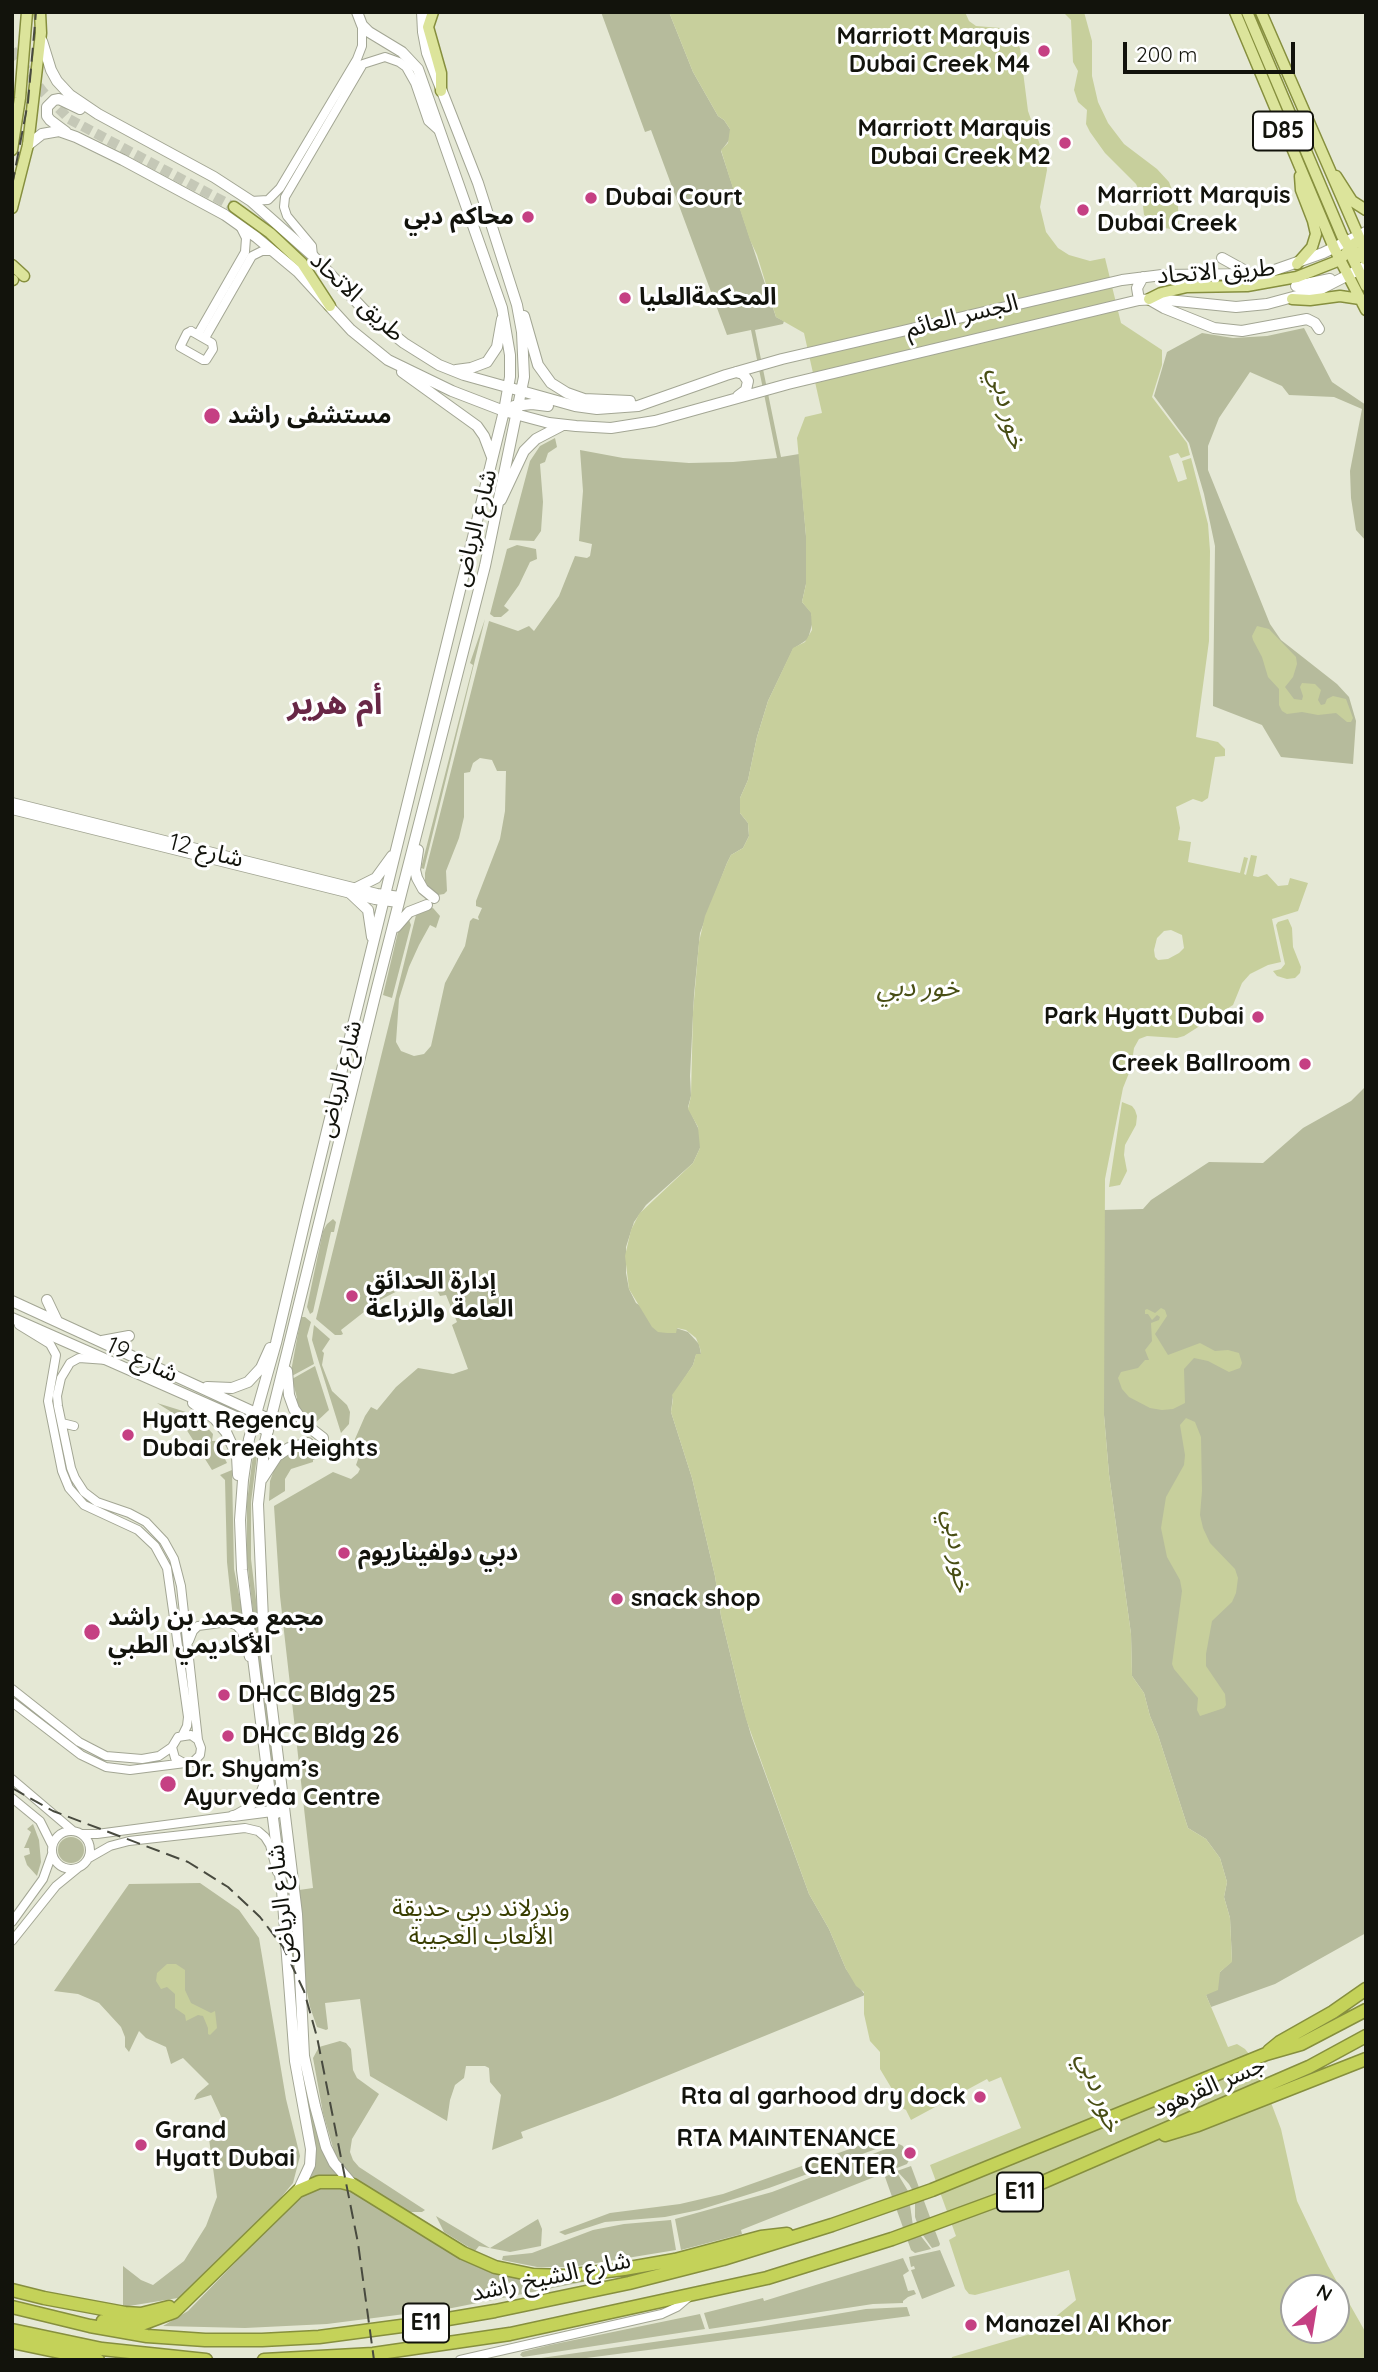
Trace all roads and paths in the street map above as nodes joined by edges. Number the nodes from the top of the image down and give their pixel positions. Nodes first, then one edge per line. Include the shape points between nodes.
1 (27, 12) edge
2 (40, 12) edge
3 (357, 12) edge
4 (422, 12) edge
5 (433, 12) edge
6 (1235, 12) edge
7 (1247, 12) edge
8 (1261, 12) edge
9 (362, 25) junction
10 (41, 33) junction
11 (441, 91) junction
12 (113, 122) junction
13 (438, 130) junction
14 (68, 133) junction
15 (28, 145) junction
16 (12, 150) edge
17 (1328, 168) junction
18 (1300, 170) junction
19 (283, 191) junction
20 (251, 201) junction
21 (234, 207) tunnel mouth
22 (12, 208) edge
23 (1366, 209) edge
24 (237, 223) junction
25 (1362, 235) edge
26 (246, 248) junction
27 (1334, 248) junction
28 (273, 251) junction
29 (1356, 252) edge
30 (313, 256) junction
31 (1222, 258) dead end
32 (250, 260) junction
33 (1297, 264) junction
34 (12, 265) edge
35 (1353, 273) edge
36 (1251, 274) junction
37 (24, 276) dead end
38 (1143, 277) junction
39 (1296, 286) dead end
40 (1366, 286) edge
41 (1292, 299) junction
42 (1360, 299) junction
43 (1144, 300) junction
44 (330, 306) junction
45 (517, 306) junction
46 (502, 308) junction
47 (1366, 310) edge
48 (1319, 329) dead end
49 (782, 359) joint
50 (388, 360) junction
51 (446, 368) junction
52 (736, 372) junction
53 (524, 380) junction
54 (509, 383) junction
55 (788, 384) joint
56 (522, 393) junction
57 (738, 396) junction
58 (665, 398) junction
59 (597, 409) junction
60 (505, 411) junction
61 (518, 415) junction
62 (501, 424) junction
63 (563, 425) junction
64 (492, 457) junction
65 (497, 506) junction
66 (12, 802) edge
67 (12, 810) edge
68 (103, 829) junction
69 (415, 838) junction
70 (399, 844) junction
71 (353, 890) junction
72 (385, 897) junction
73 (399, 900) junction
74 (389, 940) junction
75 (373, 948) junction
76 (47, 1300) dead end
77 (12, 1301) edge
78 (12, 1318) edge
79 (57, 1321) junction
80 (129, 1336) dead end
81 (100, 1341) junction
82 (276, 1343) junction
83 (288, 1351) junction
84 (107, 1360) junction
85 (195, 1385) junction
86 (189, 1396) junction
87 (253, 1412) junction
88 (271, 1420) junction
89 (242, 1421) junction
90 (62, 1423) junction
91 (74, 1426) dead end
92 (253, 1426) junction
93 (267, 1436) junction
94 (249, 1438) junction
95 (323, 1438) dead end
96 (308, 1443) dead end
97 (259, 1486) junction
98 (241, 1494) junction
99 (188, 1644) junction
100 (255, 1669) junction
101 (12, 1689) edge
102 (12, 1702) edge
103 (182, 1736) junction
104 (198, 1740) junction
105 (172, 1747) junction
106 (266, 1762) junction
107 (184, 1763) junction
108 (12, 1779) edge
109 (12, 1798) edge
110 (272, 1811) junction
111 (233, 1816) junction
112 (72, 1830) junction
113 (82, 1834) junction
114 (52, 1850) junction
115 (89, 1858) junction
116 (79, 1867) junction
117 (291, 1867) junction
118 (280, 1877) junction
119 (12, 1922) edge
120 (12, 1941) edge
121 (1366, 1989) edge
122 (1366, 2010) edge
123 (292, 2014) junction
124 (1366, 2036) edge
125 (1298, 2038) junction
126 (303, 2043) junction
127 (1366, 2059) edge
128 (1311, 2073) junction
129 (353, 2185) junction
130 (298, 2191) junction
131 (882, 2208) joint
132 (801, 2235) junction
133 (892, 2239) joint
134 (12, 2290) edge
135 (690, 2295) junction
136 (192, 2297) junction
137 (12, 2307) edge
138 (61, 2320) junction
139 (12, 2330) edge
140 (12, 2342) edge
141 (321, 2359) edge
142 (78, 2360) edge
143 (98, 2360) edge
144 (206, 2360) edge
145 (264, 2360) edge
146 (460, 2360) edge

1 - 16 main road
2 - 10 main road
3 - 9 main road
4 - 11 main road, شارع الرياض via 425,43
5 - 11 main road via 428,27 441,73
6 - 18 main road, D85
7 - 29 main road
8 - 17 main road, D85
9 - 13 main road, شارع الرياض via 408,56 418,69
9 - 19 street via 357,59
10 - 12 main road, طريق الاتحاد via 57,81 78,101
10 - 15 main road
11 - 45 main road, شارع الرياض via 478,183
12 - 14 main road via 63,99 54,100 47,107 47,116
12 - 20 main road, طريق الاتحاد
13 - 19 street via 428,121 405,67 384,57 369,60 359,68
13 - 46 main road, شارع الرياض
14 - 15 main road via 42,134
14 - 24 main road, طريق الاتحاد
15 - 22 main road
17 - 23 main road via 1352,201
17 - 25 main road, D85
18 - 27 main road, D85
18 - 33 main road via 1301,190 1316,234 1312,247
19 - 20 street via 266,201
19 - 30 street via 285,212 312,246
20 - 30 main road, طريق الاتحاد
21 - 44 main road via 302,263
24 - 26 street
24 - 28 main road, طريق الاتحاد
25 - 29 main road
26 - 32 street via 252,243 257,246
26 - 32 street via 202,336
27 - 29 main road
27 - 33 main road, طريق الاتحاد
28 - 32 street via 258,252
28 - 44 main road, طريق الاتحاد
29 - 35 main road
29 - 43 main road via 1281,281 1188,288
30 - 51 main road, طريق الاتحاد via 390,333
31 - 36 main road
33 - 36 main road, طريق الاتحاد
34 - 37 main road
35 - 39 main road
35 - 40 main road
35 - 41 main road, طريق الاتحاد
35 - 42 main road
36 - 38 main road, طريق الاتحاد
38 - 43 main road via 1137,288
38 - 49 main road, الجسر العائم
41 - 42 main road
41 - 43 main road, طريق الاتحاد via 1236,307
42 - 47 main road
43 - 48 main road via 1214,328 1242,331 1307,319
43 - 55 main road, الجسر العائم
44 - 50 main road, طريق الاتحاد
45 - 53 main road, شارع الرياض
45 - 58 main road via 528,326 538,365 558,388 584,399
46 - 51 main road via 499,339 487,362 463,370
46 - 54 main road, شارع الرياض via 510,355
49 - 52 main road, طريق الاتحاد
50 - 60 main road, طريق الاتحاد
50 - 64 main road via 477,426
51 - 54 main road, طريق الاتحاد
52 - 57 main road via 748,381
52 - 58 main road, طريق الاتحاد
53 - 54 main road
53 - 56 main road, شارع الرياض
54 - 56 main road, طريق الاتحاد
54 - 60 main road, شارع الرياض
55 - 57 main road, طريق الاتحاد
56 - 59 main road, طريق الاتحاد
56 - 61 main road, شارع الرياض
57 - 63 main road, طريق الاتحاد via 642,424 611,428
58 - 59 main road, طريق الاتحاد via 638,406
59 - 61 main road via 538,404
60 - 61 main road, طريق الاتحاد
60 - 62 main road, شارع الرياض
61 - 62 main road
61 - 63 main road, طريق الاتحاد
61 - 65 main road, شارع الرياض
62 - 64 main road, شارع الرياض
63 - 65 main road via 524,451
64 - 70 main road, شارع الرياض
65 - 69 main road, شارع الرياض
66 - 68 street, شارع 12
67 - 68 street, شارع 12
68 - 71 street, شارع 12
69 - 73 main road, شارع الرياض
69 - 74 main road via 417,878 431,901 405,915
70 - 71 main road via 381,874
70 - 72 main road, شارع الرياض
71 - 72 street, شارع 12
71 - 75 main road via 368,910
72 - 73 main road via 392,904
72 - 73 main road via 393,891
72 - 75 main road, شارع الرياض
73 - 74 main road, شارع الرياض
74 - 83 main road, شارع الرياض
75 - 82 main road, شارع الرياض
76 - 79 main road
77 - 79 main road, شارع 19
78 - 84 main road, شارع 19
78 - 103 street via 50,1344 56,1354 48,1401 69,1488 93,1511 138,1530 155,1546 167,1568 188,1717
79 - 81 main road, شارع 19
80 - 81 main road
81 - 85 main road, شارع 19
82 - 85 main road via 257,1373 241,1385 218,1389
82 - 87 main road, شارع الرياض
83 - 88 main road, شارع الرياض
83 - 95 main road via 290,1402 301,1420
84 - 86 main road, شارع 19
84 - 90 street via 79,1358 67,1367 57,1396
85 - 87 main road, شارع 19
86 - 89 main road, شارع 19
86 - 98 main road via 230,1439 237,1456
87 - 88 main road, شارع 19
87 - 89 main road
87 - 92 main road, شارع الرياض
88 - 93 main road, شارع الرياض
89 - 92 main road, شارع 19
90 - 91 street
90 - 99 street via 79,1486 97,1502 140,1518 170,1549 180,1581
92 - 93 main road, شارع 19
92 - 94 main road, شارع الرياض
93 - 94 main road
93 - 97 main road, شارع الرياض
94 - 98 main road, شارع الرياض
96 - 97 main road via 278,1456
97 - 117 main road, شارع الرياض via 264,1643
98 - 100 main road, شارع الرياض via 242,1570
99 - 100 street via 198,1626 232,1623 242,1632
99 - 104 street
100 - 106 main road, شارع الرياض
101 - 105 street via 79,1742 106,1756 142,1759 159,1756
102 - 107 street via 81,1755 106,1767 131,1770
103 - 104 street
103 - 105 street
104 - 107 street via 200,1755
105 - 107 street via 175,1758
106 - 110 main road, شارع الرياض
106 - 111 street via 258,1799
108 - 112 street
109 - 114 street via 40,1821
110 - 111 main road
110 - 117 main road via 281,1818
110 - 118 main road, شارع الرياض
111 - 113 street
112 - 113 street
112 - 114 street via 57,1836
113 - 115 street via 90,1847
114 - 116 street via 62,1867
114 - 119 street via 43,1879
115 - 116 street
115 - 118 street via 130,1841 245,1828 258,1831 268,1841
116 - 120 street via 56,1886
117 - 126 main road, شارع الرياض
118 - 123 main road, شارع الرياض
121 - 125 highway
122 - 125 highway
123 - 126 main road
123 - 130 main road, شارع الرياض via 296,2071 311,2149 308,2172
124 - 128 highway, E11
125 - 131 highway, جسر القرهود / E11
126 - 129 main road, شارع الرياض via 326,2147
127 - 128 highway
128 - 133 highway, جسر القرهود / E11
129 - 130 highway via 319,2182
129 - 132 highway via 463,2253 495,2267 533,2275 603,2272 675,2260 771,2235
130 - 136 highway
131 - 132 highway, شارع الشيخ راشد / E11
132 - 138 highway, شارع الشيخ راشد / E11 via 629,2283 495,2311 348,2334 205,2340 148,2336
133 - 135 highway, شارع الشيخ راشد / E11 via 767,2278
134 - 136 highway via 125,2314 156,2312
135 - 141 highway, شارع الشيخ راشد / E11 via 510,2334
135 - 146 street via 662,2314
136 - 138 highway via 174,2312 142,2324
137 - 138 highway, شارع الشيخ راشد / E11
139 - 144 highway via 102,2350
140 - 142 street
140 - 143 highway
141 - 145 highway, شارع الشيخ راشد / E11

